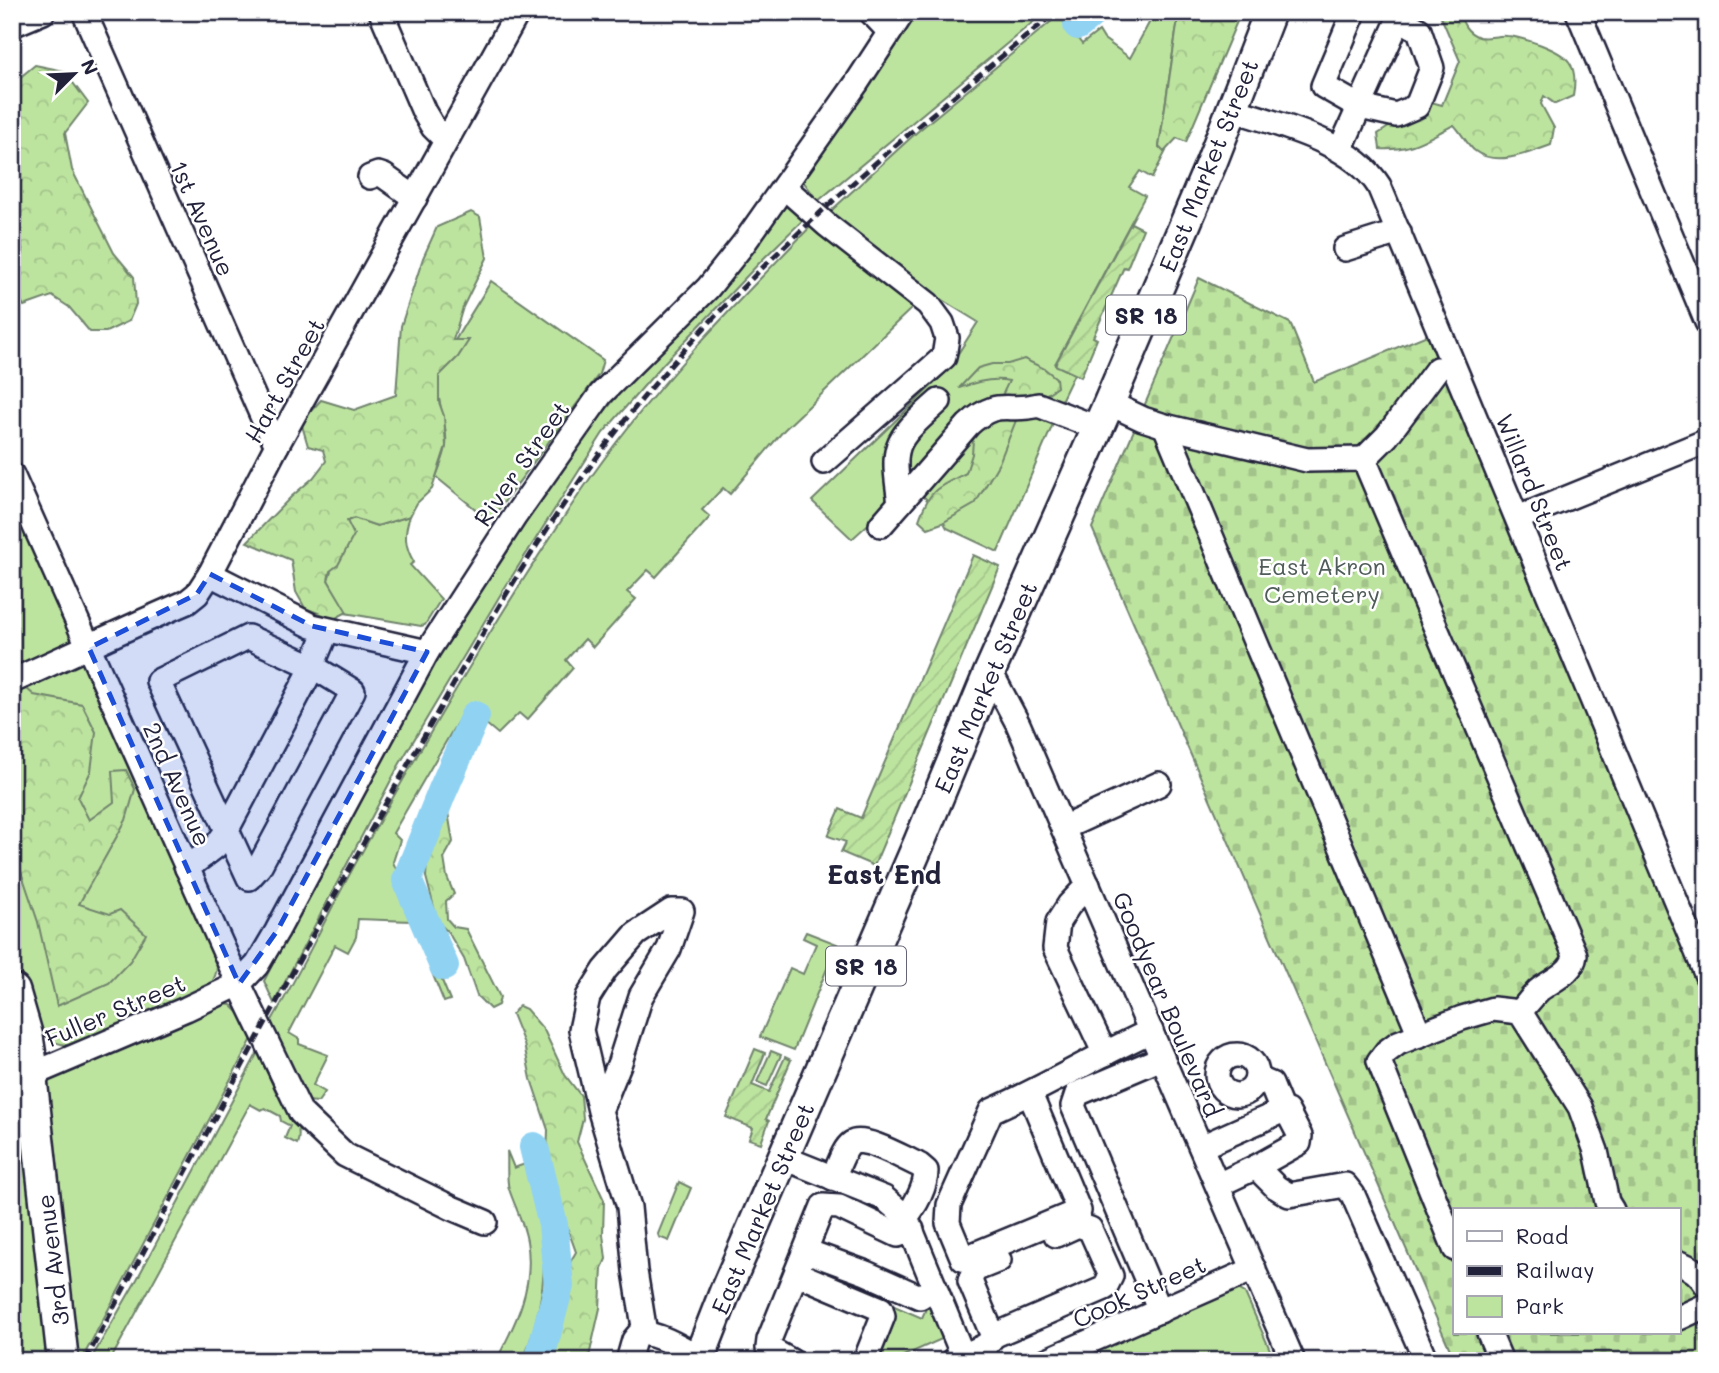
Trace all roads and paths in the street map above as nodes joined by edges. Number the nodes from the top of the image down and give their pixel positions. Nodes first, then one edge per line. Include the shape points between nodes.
1 (43, 12) edge
2 (83, 12) edge
3 (381, 12) edge
4 (518, 12) edge
5 (871, 12) edge
6 (903, 12) edge
7 (1270, 12) edge
8 (1354, 12) edge
9 (1578, 12) edge
10 (1401, 15) edge
11 (12, 25) edge
12 (889, 31) junction
13 (1360, 107) junction
14 (1231, 109) junction
15 (446, 140) junction
16 (1340, 150) junction
17 (370, 177) dead end
18 (784, 187) junction
19 (415, 198) junction
20 (1399, 232) junction
21 (1345, 249) dead end
22 (1707, 322) edge
23 (1437, 369) dead end
24 (939, 401) dead end
25 (1100, 425) junction
26 (1165, 426) junction
27 (1707, 441) edge
28 (277, 444) junction
29 (1364, 459) junction
30 (824, 462) dead end
31 (12, 475) edge
32 (900, 503) junction
33 (1518, 518) junction
34 (881, 525) dead end
35 (210, 574) junction
36 (327, 630) junction
37 (89, 648) junction
38 (427, 652) junction
39 (312, 666) junction
40 (990, 671) junction
41 (12, 681) edge
42 (1159, 784) dead end
43 (1063, 828) junction
44 (226, 832) junction
45 (187, 867) junction
46 (1088, 885) junction
47 (1707, 976) edge
48 (239, 984) junction
49 (12, 992) edge
50 (1520, 1012) junction
51 (1151, 1031) junction
52 (1420, 1035) junction
53 (1105, 1054) junction
54 (1162, 1058) junction
55 (1257, 1078) dead end
56 (21, 1079) edge
57 (1030, 1094) junction
58 (600, 1111) junction
59 (1282, 1111) junction
60 (1201, 1147) junction
61 (784, 1158) junction
62 (1256, 1167) junction
63 (833, 1178) junction
64 (1217, 1185) junction
65 (1611, 1208) edge
66 (485, 1222) dead end
67 (909, 1224) junction
68 (1453, 1244) edge
69 (806, 1251) junction
70 (1680, 1264) edge
71 (1254, 1269) junction
72 (798, 1273) junction
73 (1707, 1286) edge
74 (935, 1287) junction
75 (1707, 1305) edge
76 (1160, 1311) junction
77 (1680, 1318) edge
78 (645, 1333) junction
79 (1489, 1334) edge
80 (993, 1336) junction
81 (960, 1359) edge
82 (701, 1360) edge
83 (63, 1361) edge
84 (628, 1361) edge
85 (791, 1361) edge
86 (865, 1361) edge
87 (1045, 1361) edge
88 (1293, 1361) edge
89 (1426, 1361) edge
90 (1501, 1361) edge

1 - 11 street
2 - 28 street, 1st Avenue
3 - 15 street via 424,112
4 - 15 street, Hart Street
5 - 12 street
6 - 12 street, River Street
7 - 14 main road, East Market Street / SR 18
8 - 13 street via 1323,86
9 - 22 street
10 - 13 street
10 - 13 street via 1419,30 1432,68 1417,106 1396,114
12 - 18 street, River Street
13 - 16 street
14 - 16 street, Willard Street
14 - 25 main road, East Market Street / SR 18
15 - 19 street, Hart Street
16 - 20 street, Willard Street via 1372,176
17 - 19 street via 384,176
18 - 30 street via 928,304 947,338 944,357
18 - 38 street, River Street via 708,288 601,394
19 - 28 street, Hart Street
20 - 21 street
20 - 33 street, Willard Street
23 - 29 street
24 - 32 street via 897,447 894,467
25 - 26 street via 1143,419
25 - 32 street via 1035,417 1028,407 996,407 968,425
25 - 40 main road, East Market Street / SR 18
26 - 29 street via 1307,460
26 - 52 street
27 - 33 street
28 - 35 street, Hart Street
29 - 50 street via 1575,955 1564,974 1538,991
31 - 37 street, 2nd Avenue
32 - 34 street
33 - 47 street, Willard Street
35 - 36 street
35 - 37 street, Hart Street via 187,602 102,638
36 - 38 street
36 - 39 street
37 - 41 street, Hart Street
37 - 45 street, 2nd Avenue
38 - 48 street, River Street via 277,931 257,965
39 - 44 street
39 - 44 street via 353,691 249,878
39 - 44 street via 248,637 158,681
40 - 43 street, Goodyear Boulevard
40 - 61 main road, East Market Street / SR 18
42 - 43 street
43 - 46 street, Goodyear Boulevard
44 - 45 street via 215,847
45 - 48 street, 2nd Avenue
46 - 51 street, Goodyear Boulevard
46 - 53 street via 1058,922 1055,948
48 - 56 street, Fuller Street
48 - 66 street, 2nd Avenue via 301,1113 345,1155
49 - 56 highway via 25,1037
50 - 52 street via 1493,1009
50 - 65 street via 1580,1107
51 - 53 street
51 - 54 street, Goodyear Boulevard
52 - 68 street via 1398,1043 1379,1061
53 - 57 street
54 - 60 street, Goodyear Boulevard
54 - 76 street via 1077,1094 1073,1106
55 - 59 street via 1271,1084
56 - 83 main road, 3rd Avenue
57 - 57 street via 1079,1211 963,1259 948,1223 950,1205 991,1111
58 - 58 street via 581,1030 589,997 636,934 671,911 682,911 670,949 641,996
58 - 78 street via 629,1207
59 - 60 street
59 - 62 street via 1290,1114 1299,1143
60 - 64 street, Goodyear Boulevard
61 - 63 street
61 - 82 main road, East Market Street / SR 18 via 725,1292
62 - 64 street
62 - 89 street via 1289,1195 1345,1185
63 - 67 street via 884,1198
63 - 67 street via 854,1141 865,1141 919,1165 926,1171 926,1180
64 - 71 street, Goodyear Boulevard
67 - 69 street via 898,1236 839,1207 823,1206
67 - 74 street
69 - 72 street
69 - 74 street via 920,1297
70 - 73 street
71 - 76 street, Cook Street
71 - 88 street, Goodyear Boulevard
72 - 85 street via 768,1348
72 - 86 street via 881,1309 883,1316
74 - 81 street
75 - 77 street
76 - 87 street, Cook Street
78 - 82 street
78 - 84 street via 635,1340
79 - 90 street
80 - 80 street via 970,1281 974,1270 1078,1225 1090,1229 1111,1276 1105,1288
80 - 81 street via 987,1345

